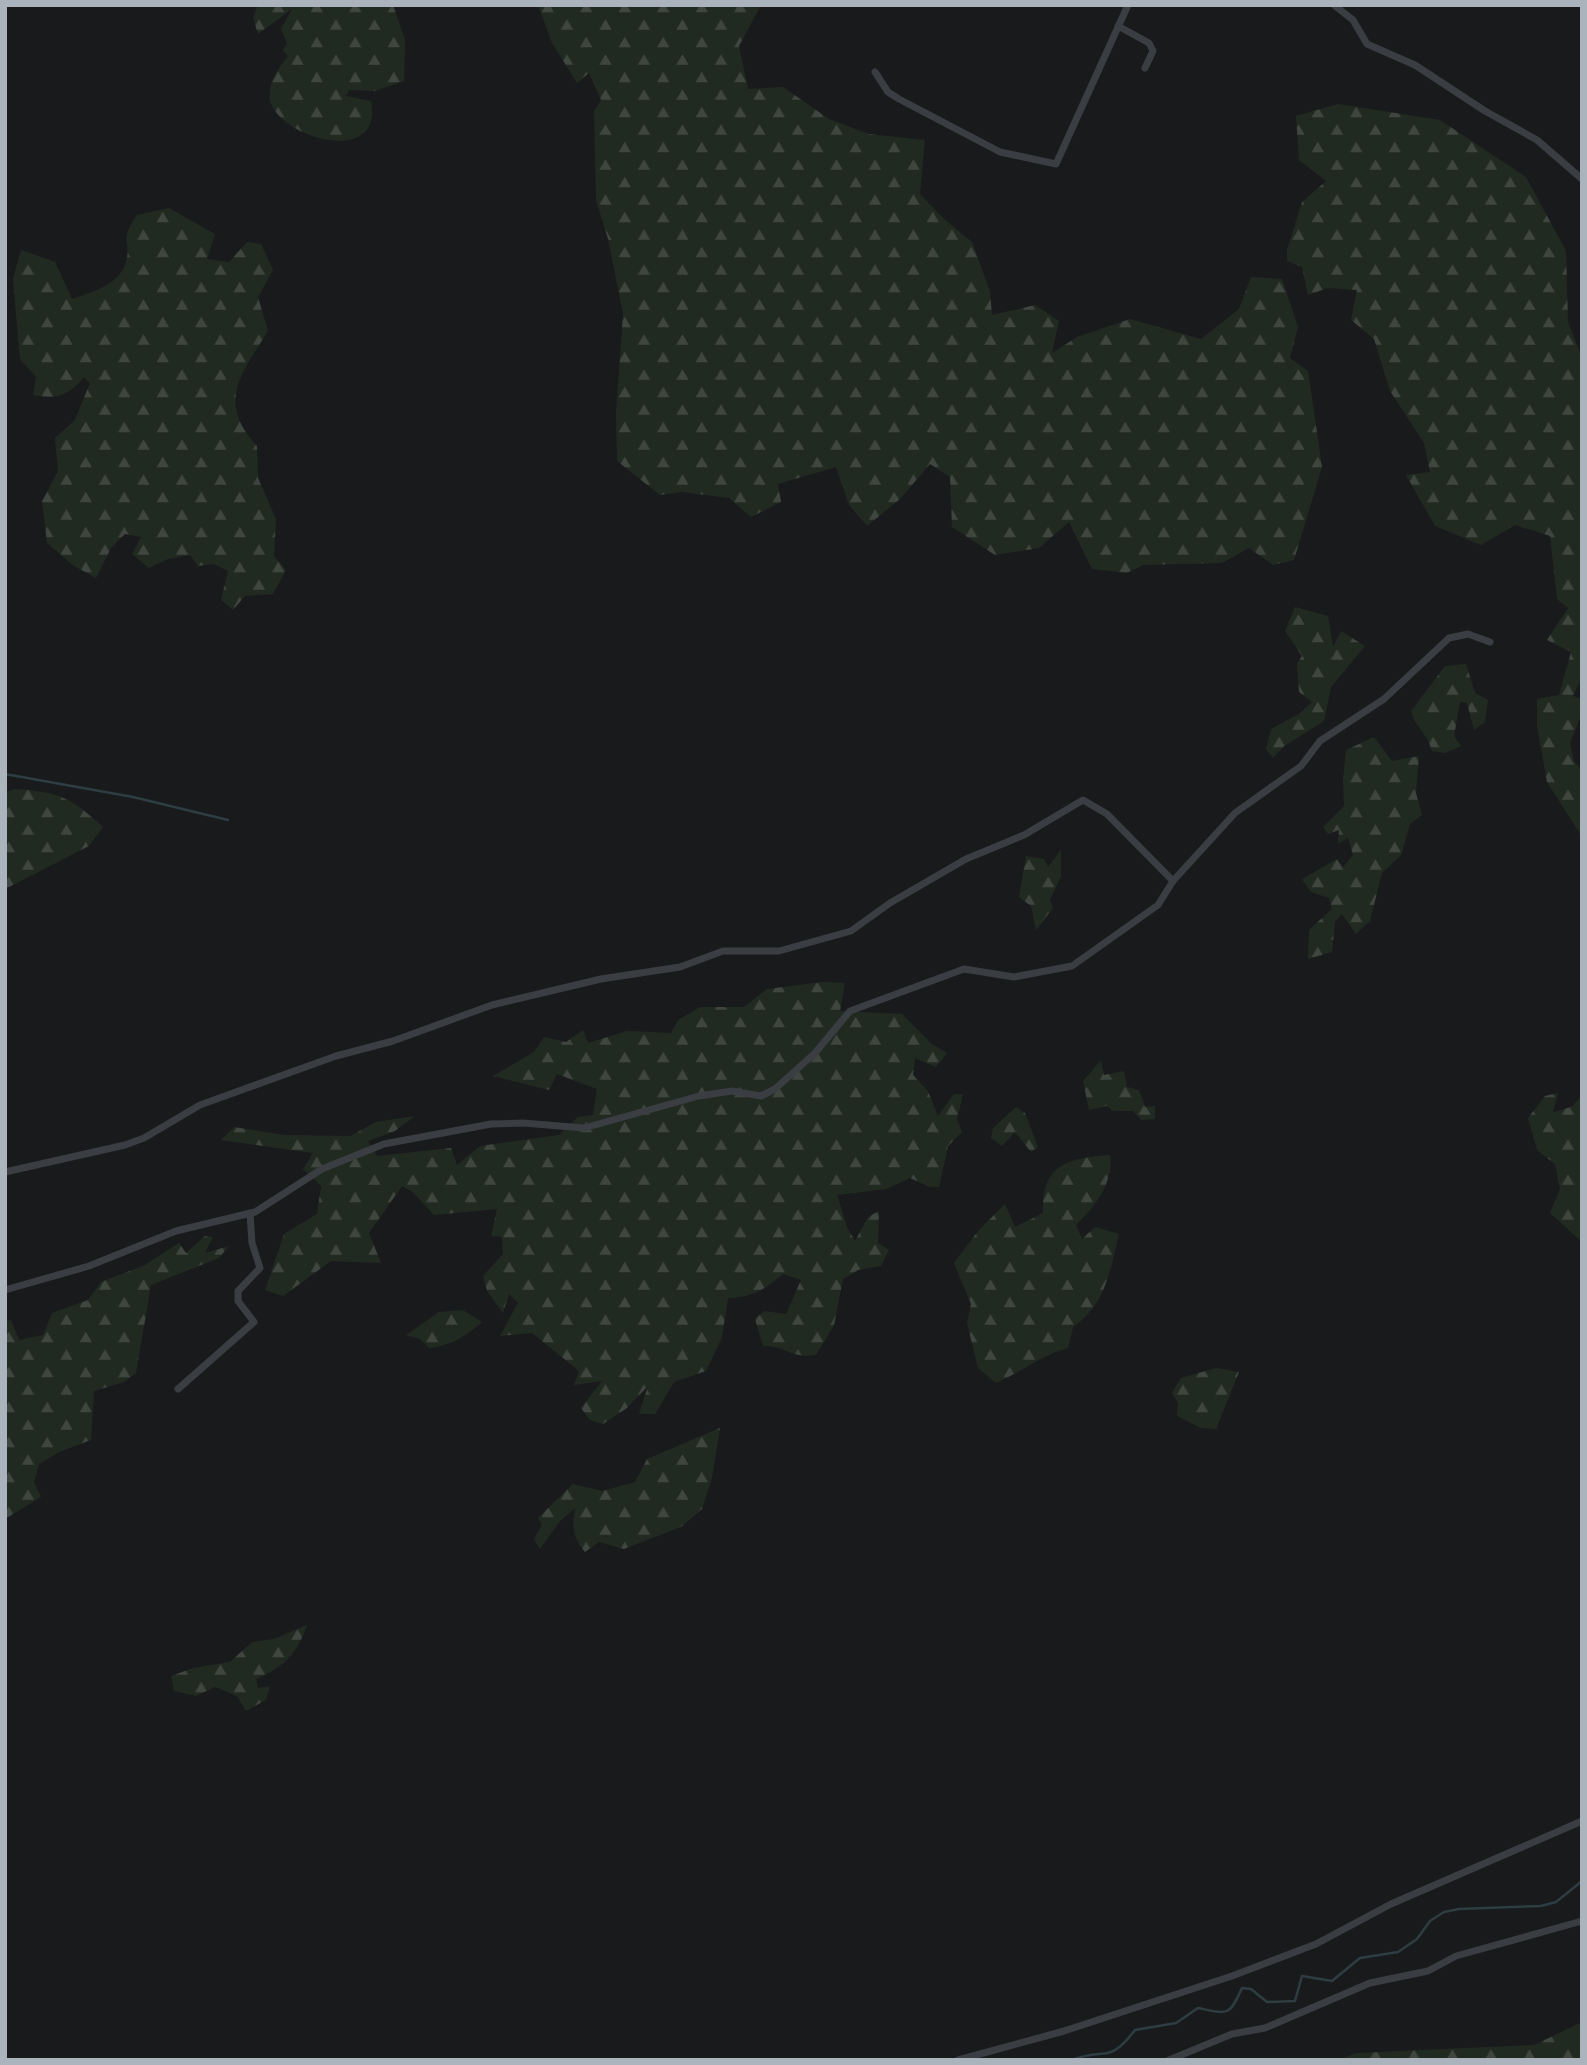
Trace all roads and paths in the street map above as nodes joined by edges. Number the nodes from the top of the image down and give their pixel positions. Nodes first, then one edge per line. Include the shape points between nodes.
1 (1128, 5) edge
2 (1334, 5) edge
3 (1118, 26) junction
4 (1145, 68) dead end
5 (875, 72) dead end
6 (1582, 179) edge
7 (1490, 642) dead end
8 (1173, 881) junction
9 (5, 1172) edge
10 (250, 1213) junction
11 (5, 1290) edge
12 (178, 1390) dead end
13 (1582, 1821) edge
14 (1582, 1921) edge
15 (958, 2060) edge
16 (1169, 2060) edge

1 - 3 street
2 - 6 street via 1353,20 1367,44 1415,65 1537,140
3 - 4 street via 1149,43 1153,51
3 - 5 street via 1056,164 985,145 888,92
7 - 8 street via 1468,634 1449,638 1384,699 1320,741 1301,766 1235,813
8 - 9 street via 1107,814 1083,800 1024,835 966,859 851,931 779,951 723,951 680,967 492,1004 200,1105 125,1144
8 - 10 street via 1158,905 1072,966 1014,977 964,969 850,1011 815,1054 761,1096 732,1091 699,1096 584,1128 491,1124 384,1144 322,1169
10 - 11 street via 176,1231 97,1263
10 - 12 street via 260,1268 238,1291 238,1301 254,1322
13 - 15 street via 1391,1904 1316,1944 1064,2031
14 - 16 street via 1456,1956 1428,1971 1370,1983 1265,2028 1232,2034

